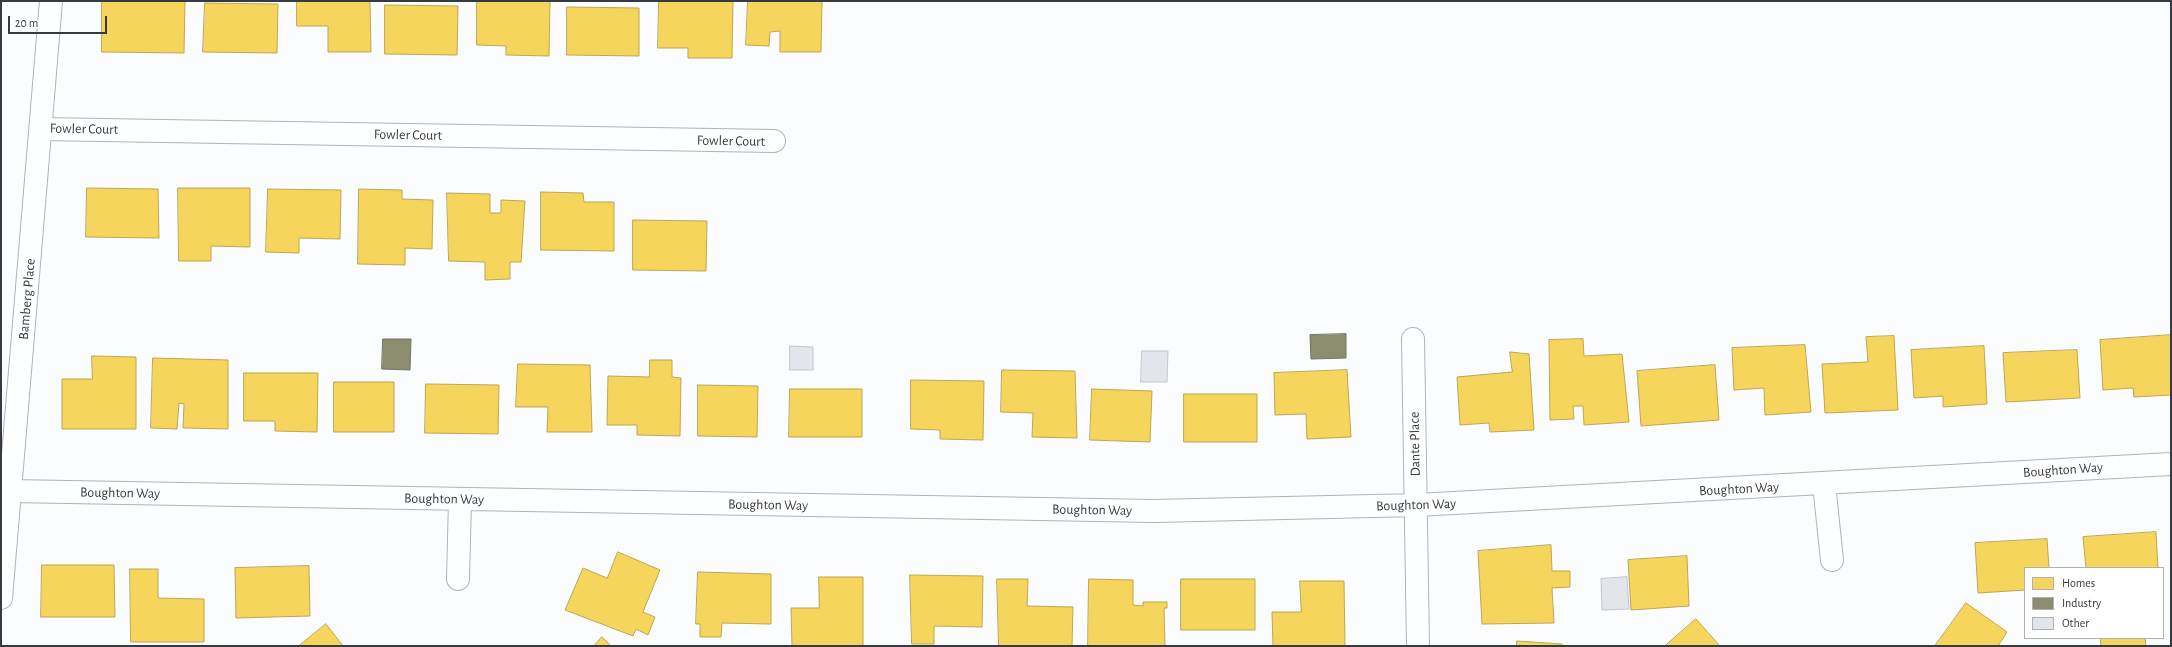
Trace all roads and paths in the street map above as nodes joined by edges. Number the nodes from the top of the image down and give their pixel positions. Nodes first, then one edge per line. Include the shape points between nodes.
1 (51, 1) edge
2 (41, 129) junction
3 (774, 141) dead end
4 (1413, 339) dead end
5 (2171, 464) edge
6 (1824, 484) junction
7 (11, 491) junction
8 (460, 500) junction
9 (1417, 505) junction
10 (1832, 560) dead end
11 (458, 579) dead end
12 (1, 598) edge
13 (1418, 646) edge

1 - 2 street, Bamberg Place
2 - 3 street, Fowler Court
2 - 7 street, Bamberg Place
4 - 9 street, Dante Place
5 - 6 street, Boughton Way
6 - 9 street, Boughton Way
6 - 10 street
7 - 8 street, Boughton Way
7 - 12 street, Bamberg Place
8 - 9 street, Boughton Way via 1154,511
8 - 11 street
9 - 13 street, Dante Place

